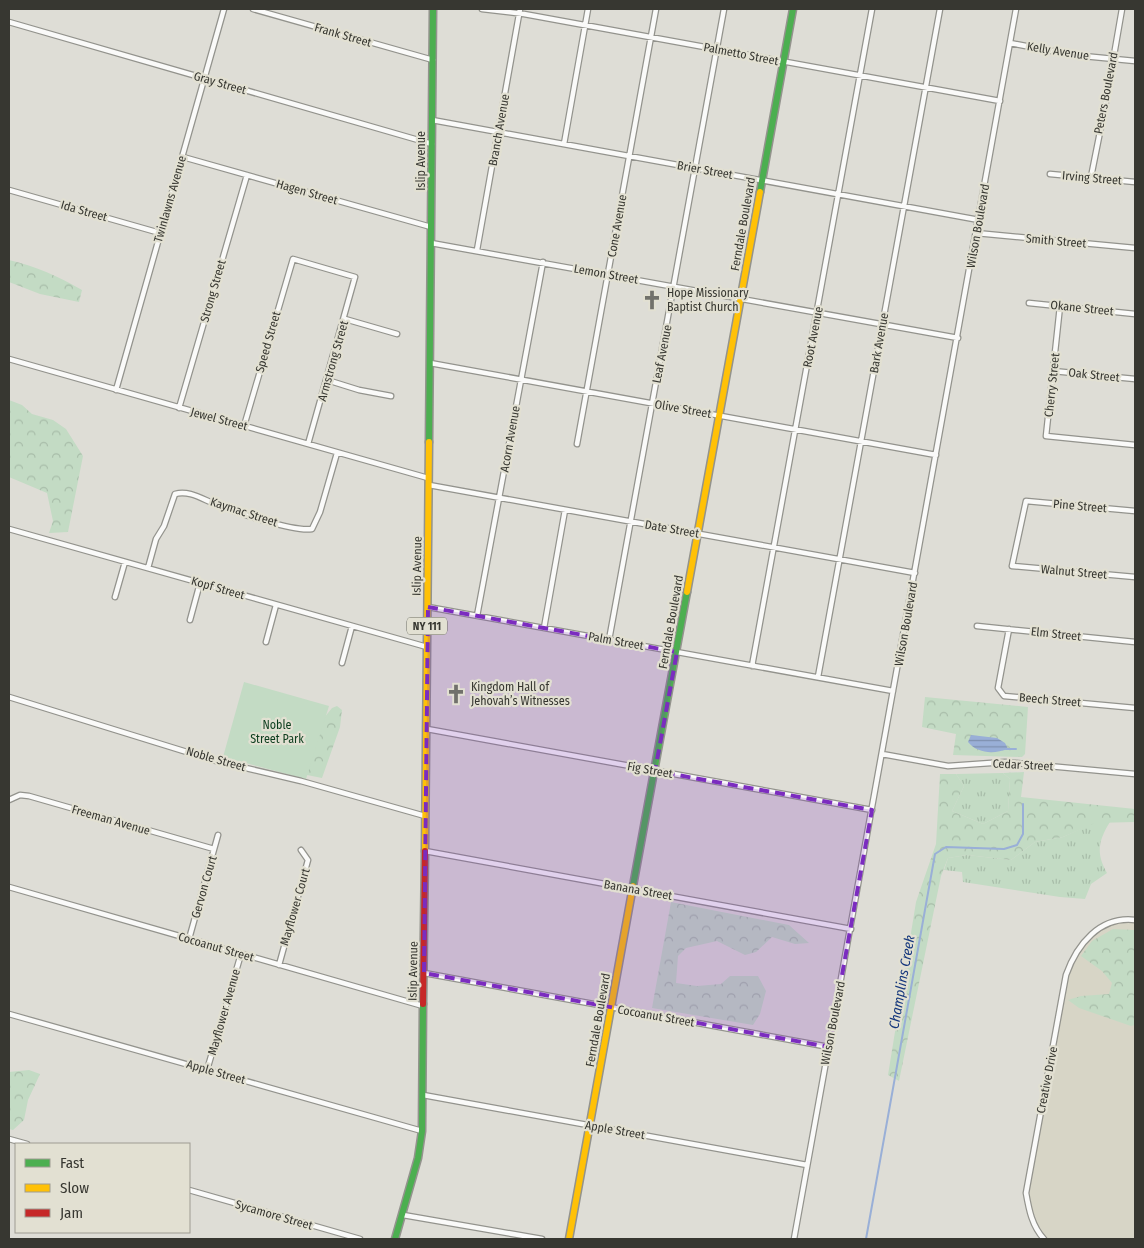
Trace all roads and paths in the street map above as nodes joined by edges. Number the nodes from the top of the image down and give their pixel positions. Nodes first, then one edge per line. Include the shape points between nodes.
1 (224, 9) edge
2 (253, 9) edge
3 (433, 9) edge
4 (482, 9) edge
5 (588, 9) edge
6 (656, 9) edge
7 (724, 9) edge
8 (793, 9) edge
9 (872, 9) edge
10 (940, 9) edge
11 (1016, 9) edge
12 (1122, 9) edge
13 (520, 11) edge
14 (9, 22) edge
15 (585, 26) junction
16 (651, 37) junction
17 (1010, 43) junction
18 (717, 49) junction
19 (1114, 59) junction
20 (433, 60) junction
21 (1135, 61) edge
22 (784, 62) junction
23 (859, 76) junction
24 (204, 78) junction
25 (926, 88) junction
26 (1000, 101) junction
27 (432, 120) junction
28 (498, 132) junction
29 (432, 144) junction
30 (564, 144) junction
31 (630, 156) junction
32 (183, 157) junction
33 (696, 168) junction
34 (1050, 174) dead end
35 (247, 175) junction
36 (1090, 177) junction
37 (763, 181) junction
38 (1135, 182) edge
39 (9, 190) edge
40 (839, 194) junction
41 (905, 206) junction
42 (979, 220) junction
43 (431, 227) junction
44 (160, 233) junction
45 (976, 233) junction
46 (431, 243) junction
47 (1135, 248) edge
48 (476, 250) junction
49 (543, 262) junction
50 (608, 274) junction
51 (355, 277) joint
52 (675, 286) junction
53 (741, 299) junction
54 (1028, 303) dead end
55 (1060, 306) junction
56 (817, 313) junction
57 (1135, 314) edge
58 (345, 319) junction
59 (883, 324) junction
60 (397, 334) dead end
61 (958, 338) junction
62 (9, 359) edge
63 (430, 364) junction
64 (1053, 371) junction
65 (1135, 379) edge
66 (327, 380) junction
67 (521, 380) junction
68 (116, 390) junction
69 (587, 392) junction
70 (391, 396) dead end
71 (653, 404) junction
72 (180, 408) junction
73 (720, 416) junction
74 (244, 426) junction
75 (796, 430) junction
76 (862, 441) junction
77 (308, 444) junction
78 (577, 444) dead end
79 (1135, 445) edge
80 (337, 453) junction
81 (936, 455) junction
82 (429, 482) junction
83 (500, 498) junction
84 (565, 510) junction
85 (1135, 511) edge
86 (631, 522) junction
87 (9, 529) edge
88 (699, 534) junction
89 (775, 548) junction
90 (840, 560) junction
91 (125, 562) junction
92 (1012, 566) joint
93 (148, 568) junction
94 (915, 573) junction
95 (1135, 577) edge
96 (200, 583) junction
97 (115, 597) dead end
98 (276, 605) junction
99 (428, 607) junction
100 (478, 616) junction
101 (190, 620) dead end
102 (352, 626) junction
103 (977, 626) dead end
104 (544, 628) junction
105 (1009, 629) junction
106 (610, 640) junction
107 (266, 642) dead end
108 (1135, 642) edge
109 (427, 647) junction
110 (677, 652) junction
111 (342, 663) dead end
112 (752, 666) junction
113 (818, 678) junction
114 (893, 692) junction
115 (9, 697) edge
116 (1135, 708) edge
117 (427, 729) junction
118 (882, 754) junction
119 (655, 771) junction
120 (1135, 774) edge
121 (9, 800) edge
122 (872, 810) junction
123 (425, 816) junction
124 (218, 835) dead end
125 (214, 850) junction
126 (301, 850) dead end
127 (425, 851) junction
128 (9, 887) edge
129 (634, 889) junction
130 (1135, 920) edge
131 (851, 929) junction
132 (189, 939) junction
133 (241, 954) junction
134 (279, 965) junction
135 (424, 973) junction
136 (423, 1006) junction
137 (612, 1008) junction
138 (9, 1014) edge
139 (829, 1047) junction
140 (208, 1070) junction
141 (423, 1095) junction
142 (590, 1126) junction
143 (422, 1131) junction
144 (9, 1139) edge
145 (23, 1143) edge
146 (807, 1165) junction
147 (190, 1190) edge
148 (403, 1214) junction
149 (360, 1239) edge
150 (395, 1239) edge
151 (542, 1239) edge
152 (570, 1239) edge
153 (794, 1239) edge
154 (1044, 1239) edge

1 - 24 street, Twinlawns Avenue
2 - 20 street, Frank Street
3 - 20 street, Islip Avenue / NY 111
4 - 13 street, Palmetto Street
5 - 15 street
6 - 16 street, Cone Avenue
7 - 18 street, Leaf Avenue
8 - 22 street, Ferndale Boulevard
9 - 23 street, Root Avenue
10 - 25 street, Bark Avenue
11 - 17 street, Wilson Boulevard
12 - 19 street, Peters Boulevard
13 - 15 street, Palmetto Street
13 - 28 street, Branch Avenue
14 - 24 street, Gray Street
15 - 16 street, Palmetto Street
15 - 30 street
16 - 18 street, Palmetto Street
16 - 31 street, Cone Avenue
17 - 19 street, Kelly Avenue
17 - 26 street, Wilson Boulevard
18 - 22 street, Palmetto Street
18 - 33 street, Leaf Avenue
19 - 21 street, Kelly Avenue
19 - 36 street, Peters Boulevard
20 - 27 street, Islip Avenue / NY 111
22 - 23 street, Palmetto Street
22 - 37 street, Ferndale Boulevard
23 - 25 street, Palmetto Street
23 - 40 street, Root Avenue
24 - 29 street, Gray Street
24 - 32 street, Twinlawns Avenue
25 - 26 street, Palmetto Street
25 - 41 street, Bark Avenue
26 - 42 street, Wilson Boulevard
27 - 28 street, Brier Street
27 - 29 street, Islip Avenue / NY 111
28 - 30 street, Brier Street
28 - 48 street, Branch Avenue
29 - 43 street, Islip Avenue / NY 111
30 - 31 street, Brier Street
31 - 33 street, Brier Street
31 - 50 street, Cone Avenue
32 - 35 street, Hagen Street
32 - 44 street, Twinlawns Avenue
33 - 37 street, Brier Street
33 - 52 street, Leaf Avenue
34 - 36 street, Irving Street
35 - 43 street, Hagen Street
35 - 72 street, Strong Street
36 - 38 street, Irving Street
37 - 40 street, Brier Street
37 - 53 street, Ferndale Boulevard
39 - 44 street, Ida Street
40 - 41 street, Brier Street
40 - 56 street, Root Avenue
41 - 42 street, Brier Street
41 - 59 street, Bark Avenue
42 - 45 street, Wilson Boulevard
43 - 46 street, Islip Avenue / NY 111
44 - 68 street, Twinlawns Avenue
45 - 47 street, Smith Street
45 - 61 street, Wilson Boulevard
46 - 48 street, Lemon Street
46 - 63 street, Islip Avenue / NY 111
48 - 49 street, Lemon Street
49 - 50 street, Lemon Street
49 - 67 street, Acorn Avenue
50 - 52 street, Lemon Street
50 - 69 street, Cone Avenue
51 - 58 street, Armstrong Street
51 - 74 street, Speed Street via 293,259
52 - 53 street, Lemon Street
52 - 71 street, Leaf Avenue
53 - 56 street, Lemon Street
53 - 73 street, Ferndale Boulevard
54 - 55 street, Okane Street
55 - 57 street, Okane Street
55 - 64 street, Cherry Street
56 - 59 street, Lemon Street
56 - 75 street, Root Avenue
58 - 60 street
58 - 66 street, Armstrong Street
59 - 61 street, Lemon Street
59 - 76 street, Bark Avenue
61 - 81 street, Wilson Boulevard
62 - 68 street, Jewel Street
63 - 67 street, Olive Street
63 - 82 street, Islip Avenue / NY 111
64 - 65 street, Oak Street
64 - 79 street, Cherry Street via 1046,436
66 - 70 street
66 - 77 street, Armstrong Street
67 - 69 street, Olive Street
67 - 83 street, Acorn Avenue
68 - 72 street, Jewel Street
69 - 71 street, Olive Street
69 - 78 street, Cone Avenue
71 - 73 street, Olive Street
71 - 86 street, Leaf Avenue
72 - 74 street, Jewel Street
73 - 75 street, Olive Street
73 - 88 street, Ferndale Boulevard
74 - 77 street, Jewel Street
75 - 76 street, Olive Street
75 - 89 street, Root Avenue
76 - 81 street, Olive Street
76 - 90 street, Bark Avenue
77 - 80 street, Jewel Street
80 - 82 street, Jewel Street
80 - 93 street, Kaymac Street via 312,529 294,528 182,492 175,494
81 - 94 street, Wilson Boulevard
82 - 83 street, Date Street
82 - 99 street, Islip Avenue / NY 111
83 - 84 street, Date Street
83 - 100 street, Acorn Avenue
84 - 86 street, Date Street
84 - 104 street
85 - 92 street, Pine Street via 1026,501
86 - 88 street, Date Street
86 - 106 street, Leaf Avenue
87 - 91 street, Kopf Street
88 - 89 street, Date Street
88 - 110 street, Ferndale Boulevard
89 - 90 street, Date Street
89 - 112 street, Root Avenue
90 - 94 street, Date Street
90 - 113 street, Bark Avenue
91 - 93 street, Kopf Street
91 - 97 street
92 - 95 street, Walnut Street
93 - 96 street, Kopf Street
94 - 114 street, Wilson Boulevard
96 - 98 street, Kopf Street
96 - 101 street
98 - 102 street, Kopf Street
98 - 107 street
99 - 100 street, Palm Street
99 - 109 street, Islip Avenue / NY 111
100 - 104 street, Palm Street
102 - 109 street, Kopf Street
102 - 111 street
103 - 105 street, Elm Street
104 - 106 street, Palm Street
105 - 108 street, Elm Street
105 - 116 street, Beech Street via 998,688 1004,696
106 - 110 street, Palm Street
109 - 117 street, Islip Avenue / NY 111
110 - 112 street, Palm Street
110 - 119 street, Ferndale Boulevard
112 - 113 street, Palm Street
113 - 114 street, Palm Street
114 - 118 street, Wilson Boulevard
115 - 123 street, Noble Street via 216,761
117 - 119 street, Fig Street
117 - 123 street, Islip Avenue / NY 111
118 - 120 street, Cedar Street via 948,766 1005,762
118 - 122 street, Wilson Boulevard
119 - 122 street, Fig Street
119 - 129 street, Ferndale Boulevard
121 - 125 street, Freeman Avenue via 20,795 29,796
122 - 131 street, Wilson Boulevard
123 - 127 street, Islip Avenue / NY 111
124 - 125 street, Gervon Court
125 - 132 street, Gervon Court
126 - 134 street, Mayflower Court via 308,860
127 - 129 street, Banana Street
127 - 135 street, Islip Avenue / NY 111
128 - 132 street, Cocoanut Street
129 - 131 street, Banana Street
129 - 137 street, Ferndale Boulevard
130 - 154 street, Creative Drive via 1111,923 1087,937 1071,960 1066,975 1026,1193 1035,1227
131 - 139 street, Wilson Boulevard
132 - 133 street, Cocoanut Street
133 - 134 street, Cocoanut Street
133 - 140 street, Mayflower Avenue
134 - 136 street, Cocoanut Street
135 - 136 street, Islip Avenue / NY 111
135 - 137 street, Cocoanut Street
136 - 141 street, Islip Avenue / NY 111
137 - 139 street, Cocoanut Street
137 - 142 street, Ferndale Boulevard
138 - 140 street, Apple Street
139 - 146 street, Wilson Boulevard
140 - 143 street, Apple Street
141 - 142 street, Apple Street
141 - 143 street, Islip Avenue / NY 111
142 - 146 street, Apple Street
142 - 152 street, Ferndale Boulevard
143 - 148 street, Islip Avenue / NY 111
144 - 145 street
146 - 153 street, Wilson Boulevard
147 - 149 street, Sycamore Street
148 - 150 street, Islip Avenue / NY 111
148 - 151 street

